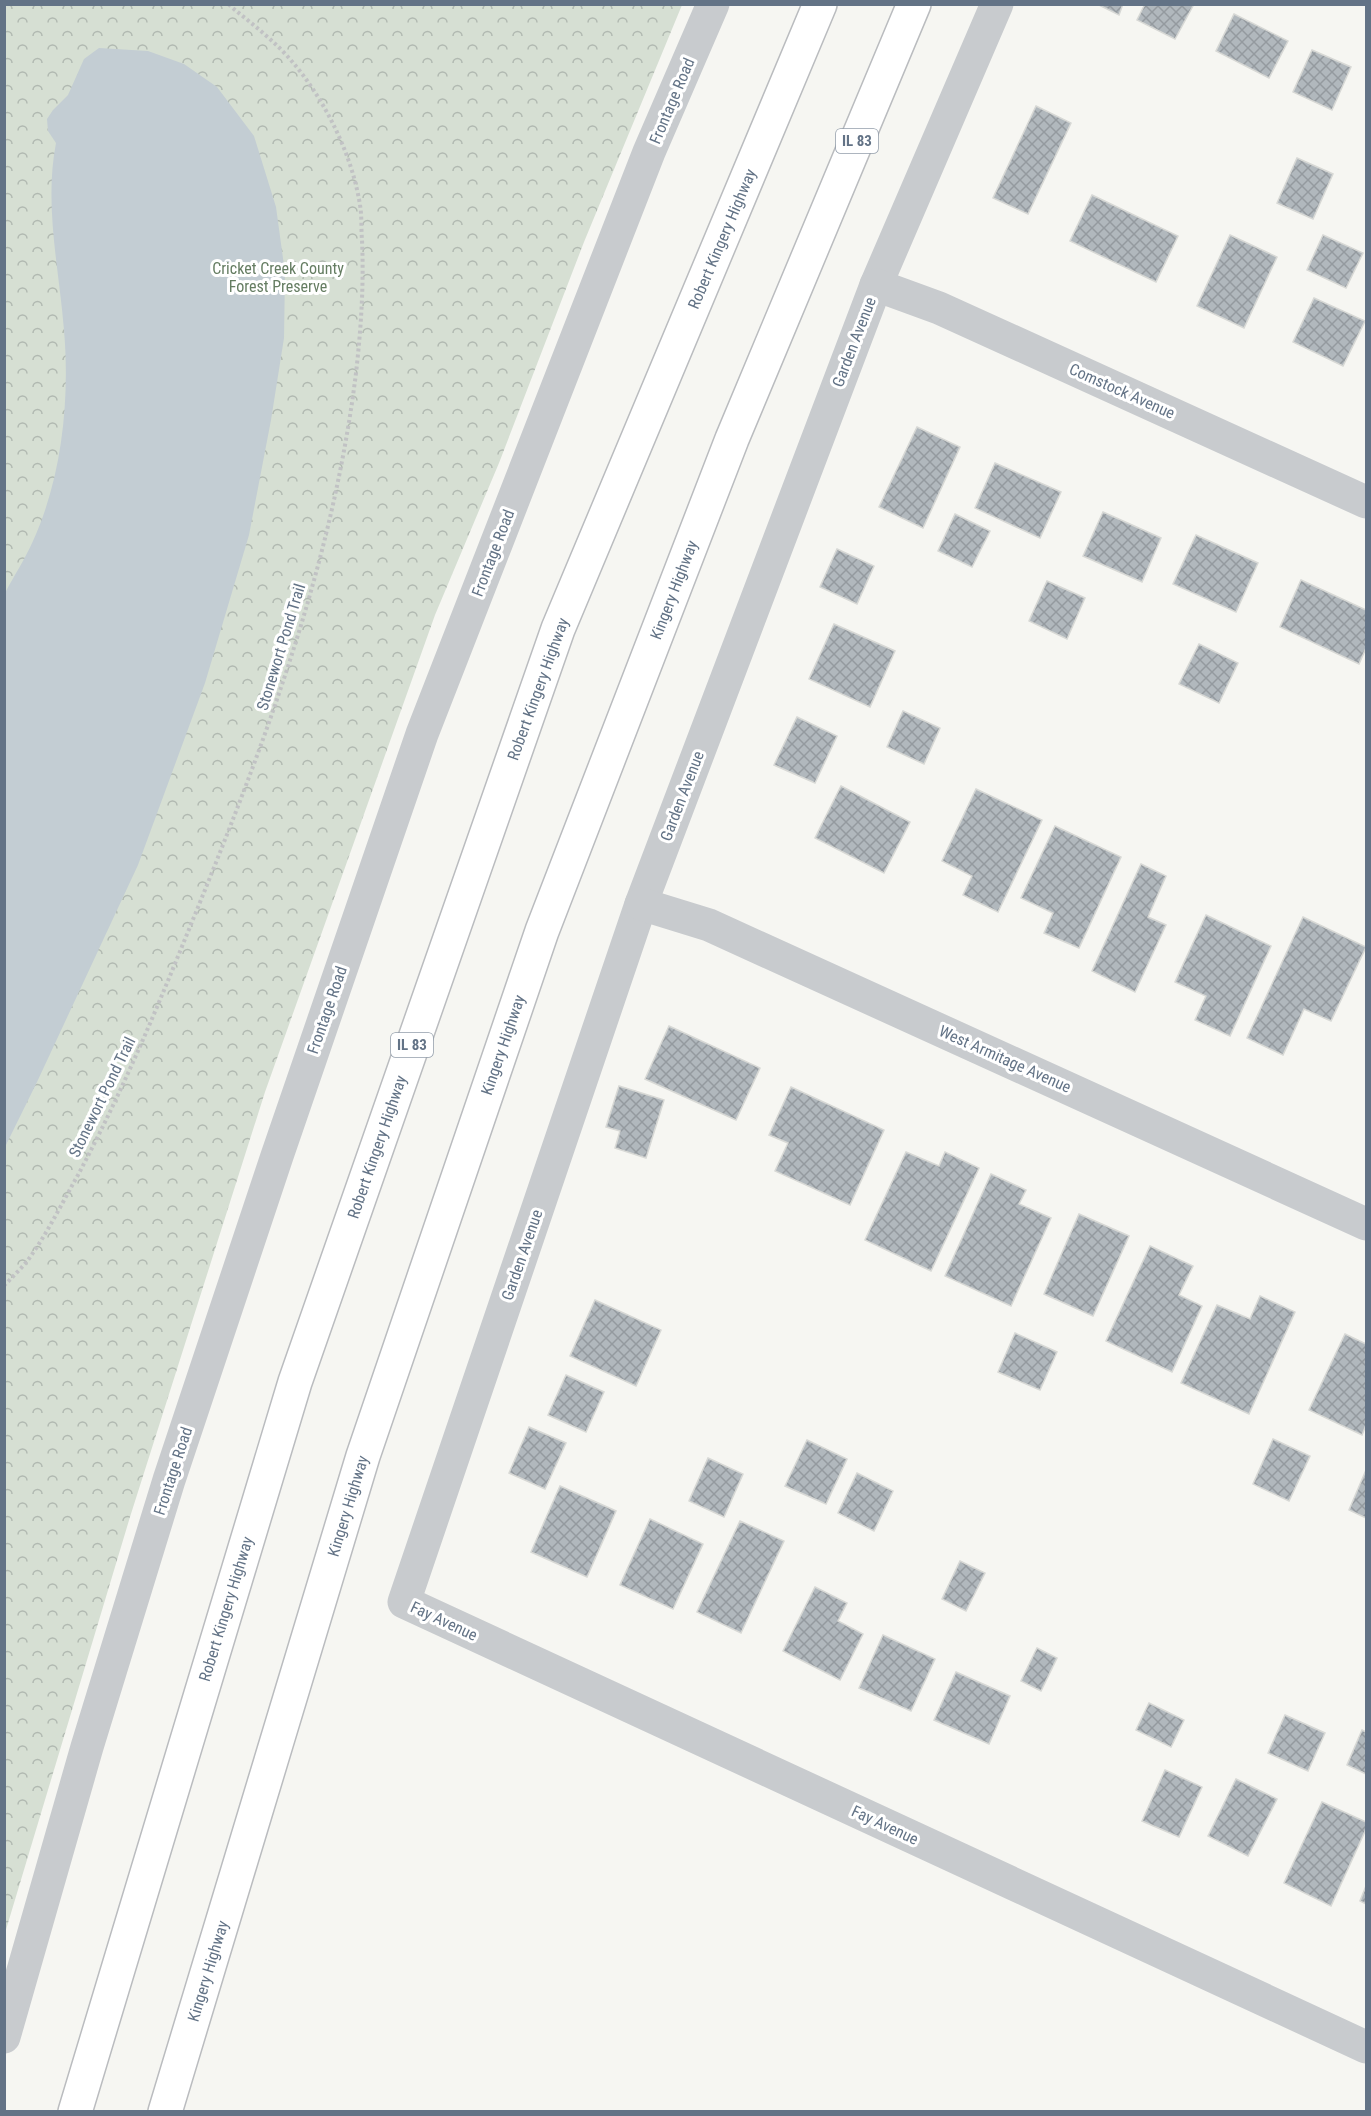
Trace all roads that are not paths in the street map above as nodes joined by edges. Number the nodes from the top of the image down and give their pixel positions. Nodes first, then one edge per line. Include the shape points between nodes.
1 (713, 4) edge
2 (820, 4) edge
3 (914, 4) edge
4 (997, 4) edge
5 (876, 285) junction
6 (1366, 502) edge
7 (641, 904) junction
8 (1366, 1224) edge
9 (404, 1602) joint
10 (4, 2037) edge
11 (1366, 2047) edge
12 (75, 2112) edge
13 (165, 2112) edge

1 - 10 street, Frontage Road via 649,152 422,734 169,1480
2 - 12 highway, Robert Kingery Highway / IL 83 via 554,640 295,1382
3 - 13 highway, Kingery Highway / IL 83 via 732,440 542,931 363,1456
4 - 5 street, Garden Avenue
5 - 6 street, Comstock Avenue via 939,308
5 - 7 street, Garden Avenue
7 - 8 street, West Armitage Avenue via 709,925
7 - 9 street, Garden Avenue
9 - 11 street, Fay Avenue

